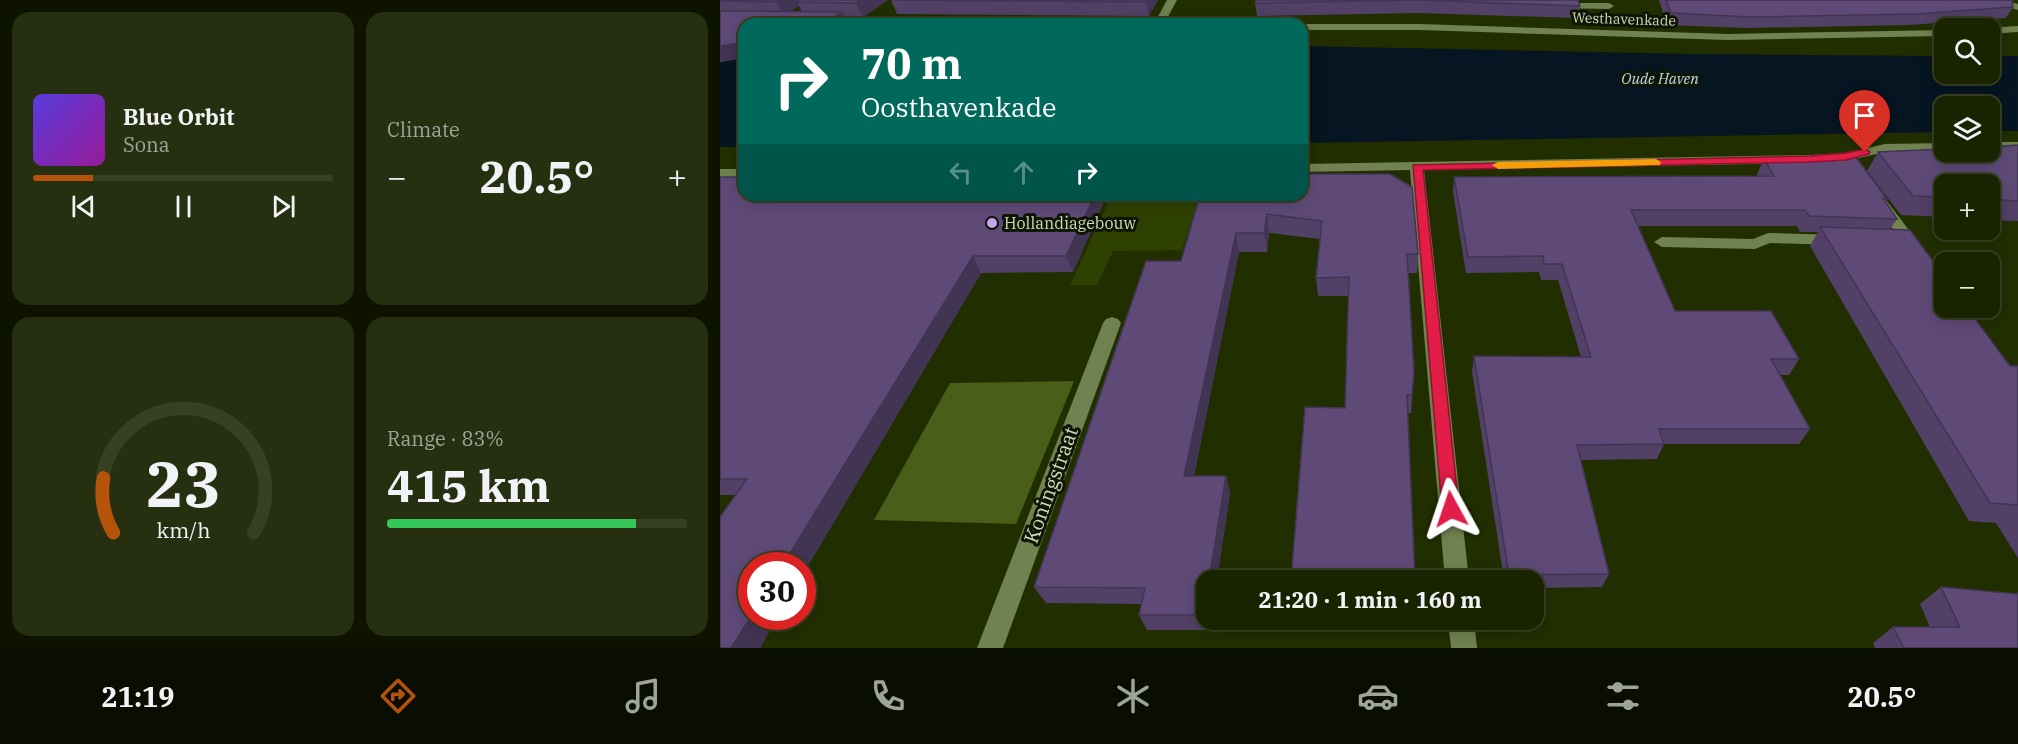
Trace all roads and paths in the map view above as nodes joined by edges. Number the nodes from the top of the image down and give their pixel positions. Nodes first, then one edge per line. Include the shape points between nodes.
1 (1172, 0) edge
2 (1992, 0) edge
3 (2015, 4) edge
4 (1550, 5) edge
5 (1613, 16) edge
6 (1162, 18) edge
7 (1308, 27) edge
8 (2018, 29) edge
9 (2000, 30) edge
10 (1934, 33) edge
11 (2000, 146) edge
12 (2018, 146) edge
13 (1934, 147) edge
14 (1846, 156) junction
15 (1417, 167) junction
16 (1308, 168) edge
17 (720, 173) edge
18 (738, 173) edge
19 (1860, 175) edge
20 (1874, 194) edge
21 (1851, 240) edge
22 (1886, 241) edge
23 (1662, 242) dead end
24 (1910, 242) junction
25 (1934, 274) edge
26 (1112, 323) dead end
27 (1457, 570) edge
28 (1462, 630) edge
29 (990, 648) edge
30 (1464, 648) edge

1 - 6 street
2 - 3 street
4 - 5 street
5 - 7 street, Westhavenkade
5 - 10 street, Westhavenkade via 1728,37
8 - 9 street
11 - 12 street
13 - 14 street via 1885,148
14 - 15 street
14 - 19 street
15 - 16 street
15 - 27 street
17 - 18 street
20 - 24 street
21 - 23 street
22 - 24 street
24 - 25 street
26 - 29 street, Koningstraat
28 - 30 street

